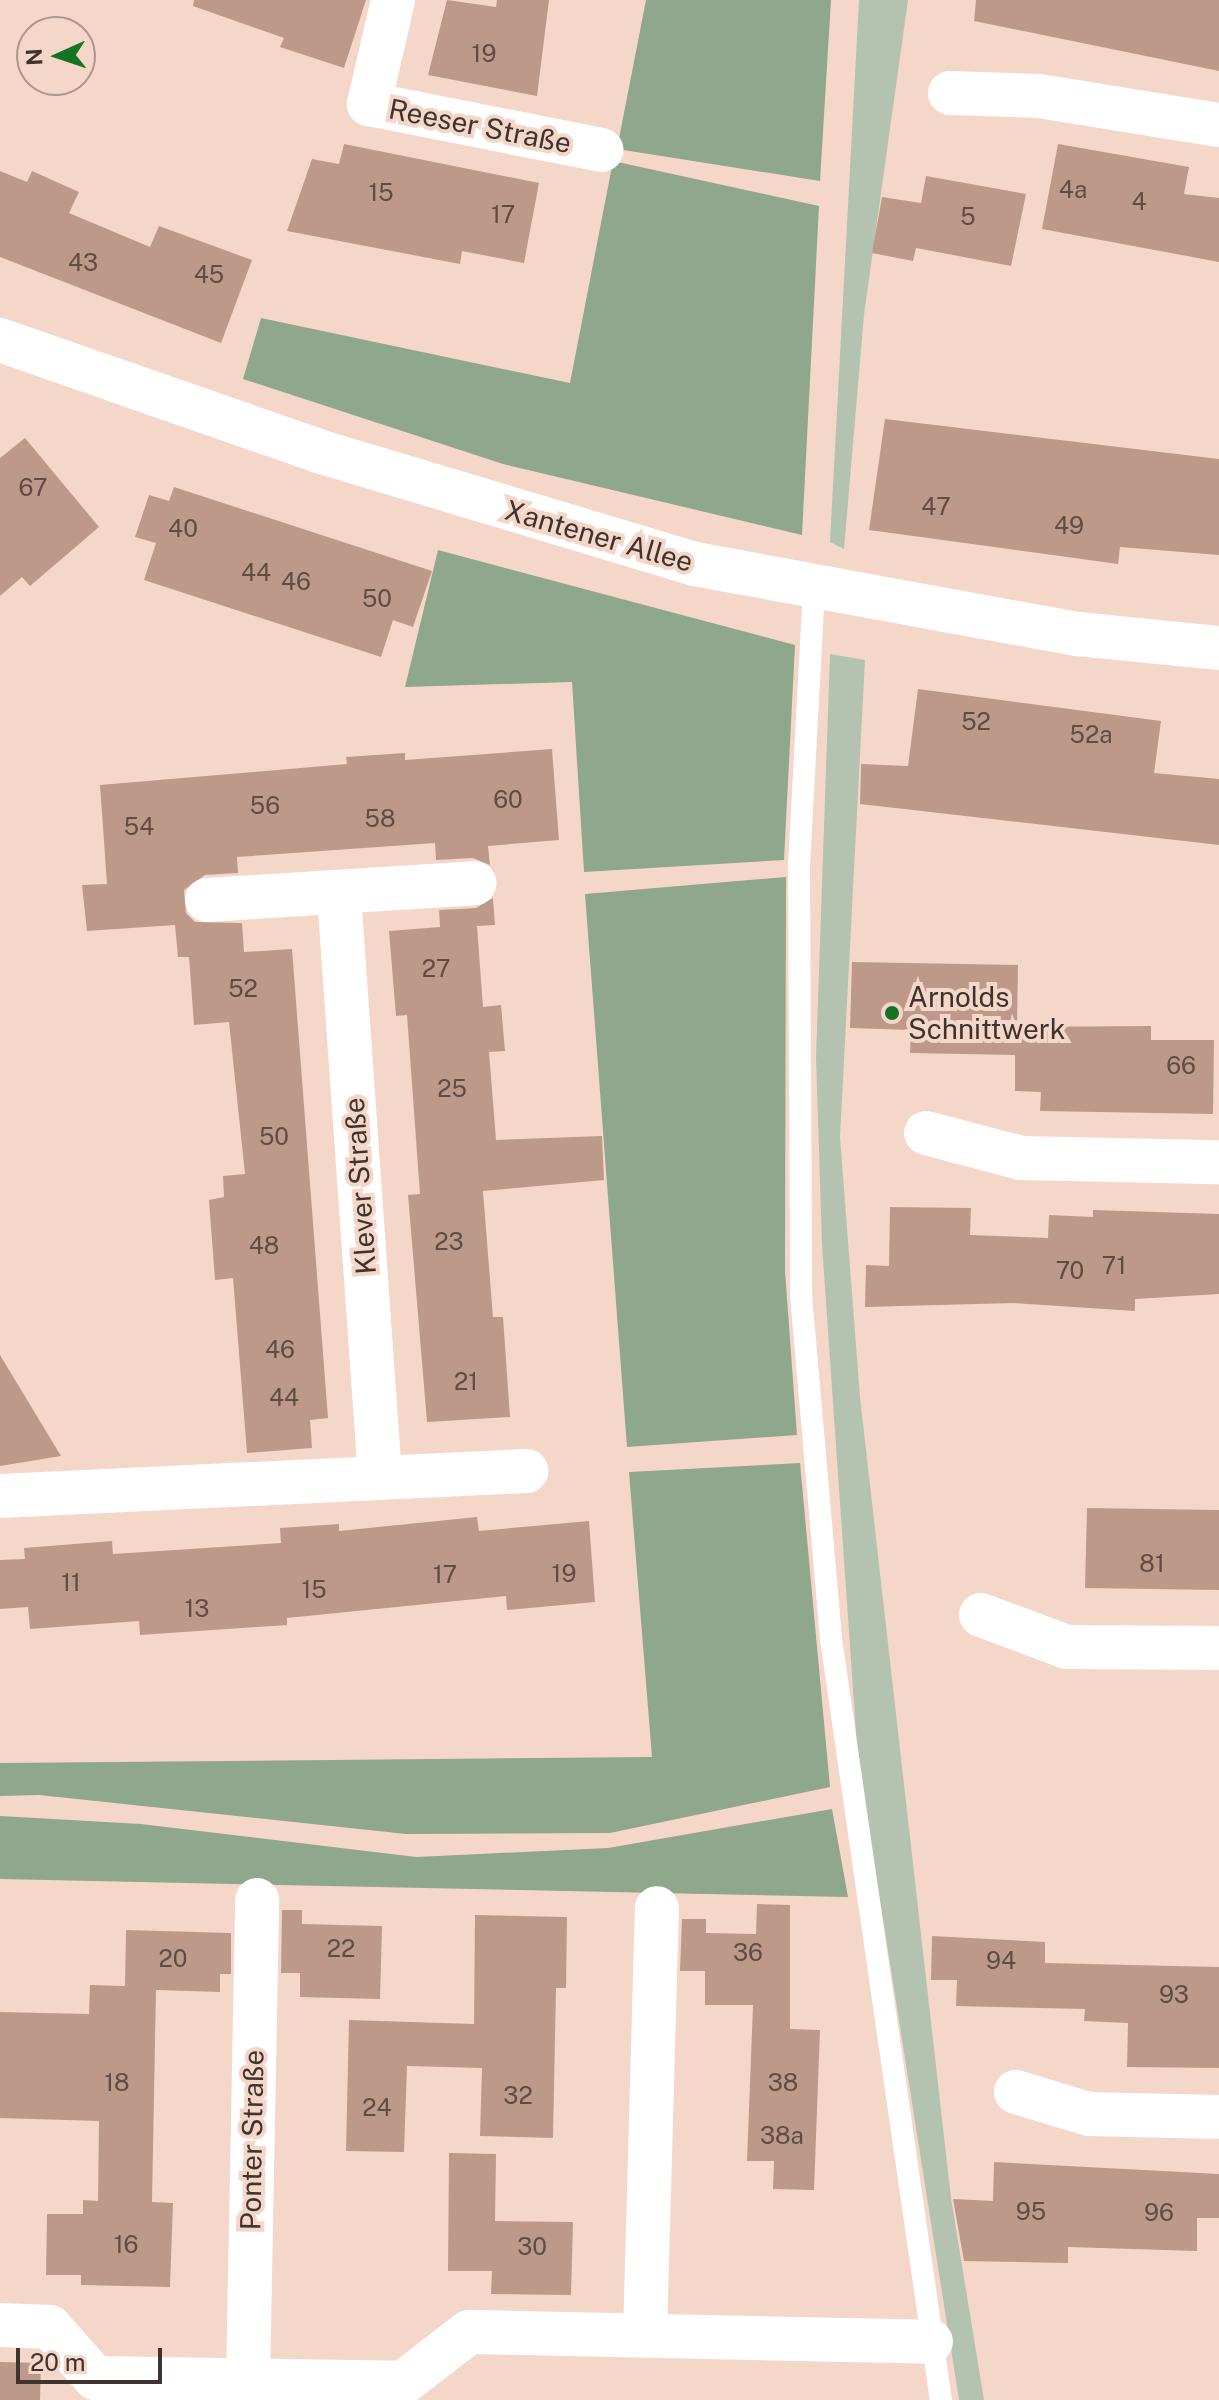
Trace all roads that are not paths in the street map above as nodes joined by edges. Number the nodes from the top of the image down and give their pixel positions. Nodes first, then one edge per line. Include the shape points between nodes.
1 (393, 0) edge
2 (950, 93) dead end
3 (1219, 125) edge
4 (602, 150) dead end
5 (0, 340) edge
6 (814, 589) junction
7 (1219, 648) edge
8 (474, 883) dead end
9 (339, 895) junction
10 (207, 900) dead end
11 (926, 1133) dead end
12 (1219, 1162) edge
13 (526, 1471) dead end
14 (380, 1477) junction
15 (0, 1496) edge
16 (981, 1615) dead end
17 (1219, 1648) edge
18 (257, 1900) dead end
19 (657, 1908) dead end
20 (1016, 2092) dead end
21 (1219, 2117) edge
22 (0, 2325) edge
23 (645, 2335) junction
24 (931, 2342) junction
25 (248, 2380) junction
26 (941, 2400) edge

1 - 4 street, Reeser Straße via 369,104
2 - 3 street via 1039,96
5 - 6 street, Xantener Allee via 315,450 580,531
6 - 7 street, Xantener Allee via 1078,634
6 - 24 lane via 799,868 801,1295 831,1639
8 - 9 street
9 - 10 street
9 - 14 street, Klever Straße
11 - 12 street via 1021,1158
13 - 14 street
14 - 15 street
16 - 17 street via 1067,1647
18 - 25 street, Ponter Straße
19 - 23 street
20 - 21 street via 1089,2114
22 - 25 street via 50,2327 95,2378
23 - 24 street
23 - 25 street via 469,2332 403,2383
24 - 26 lane

